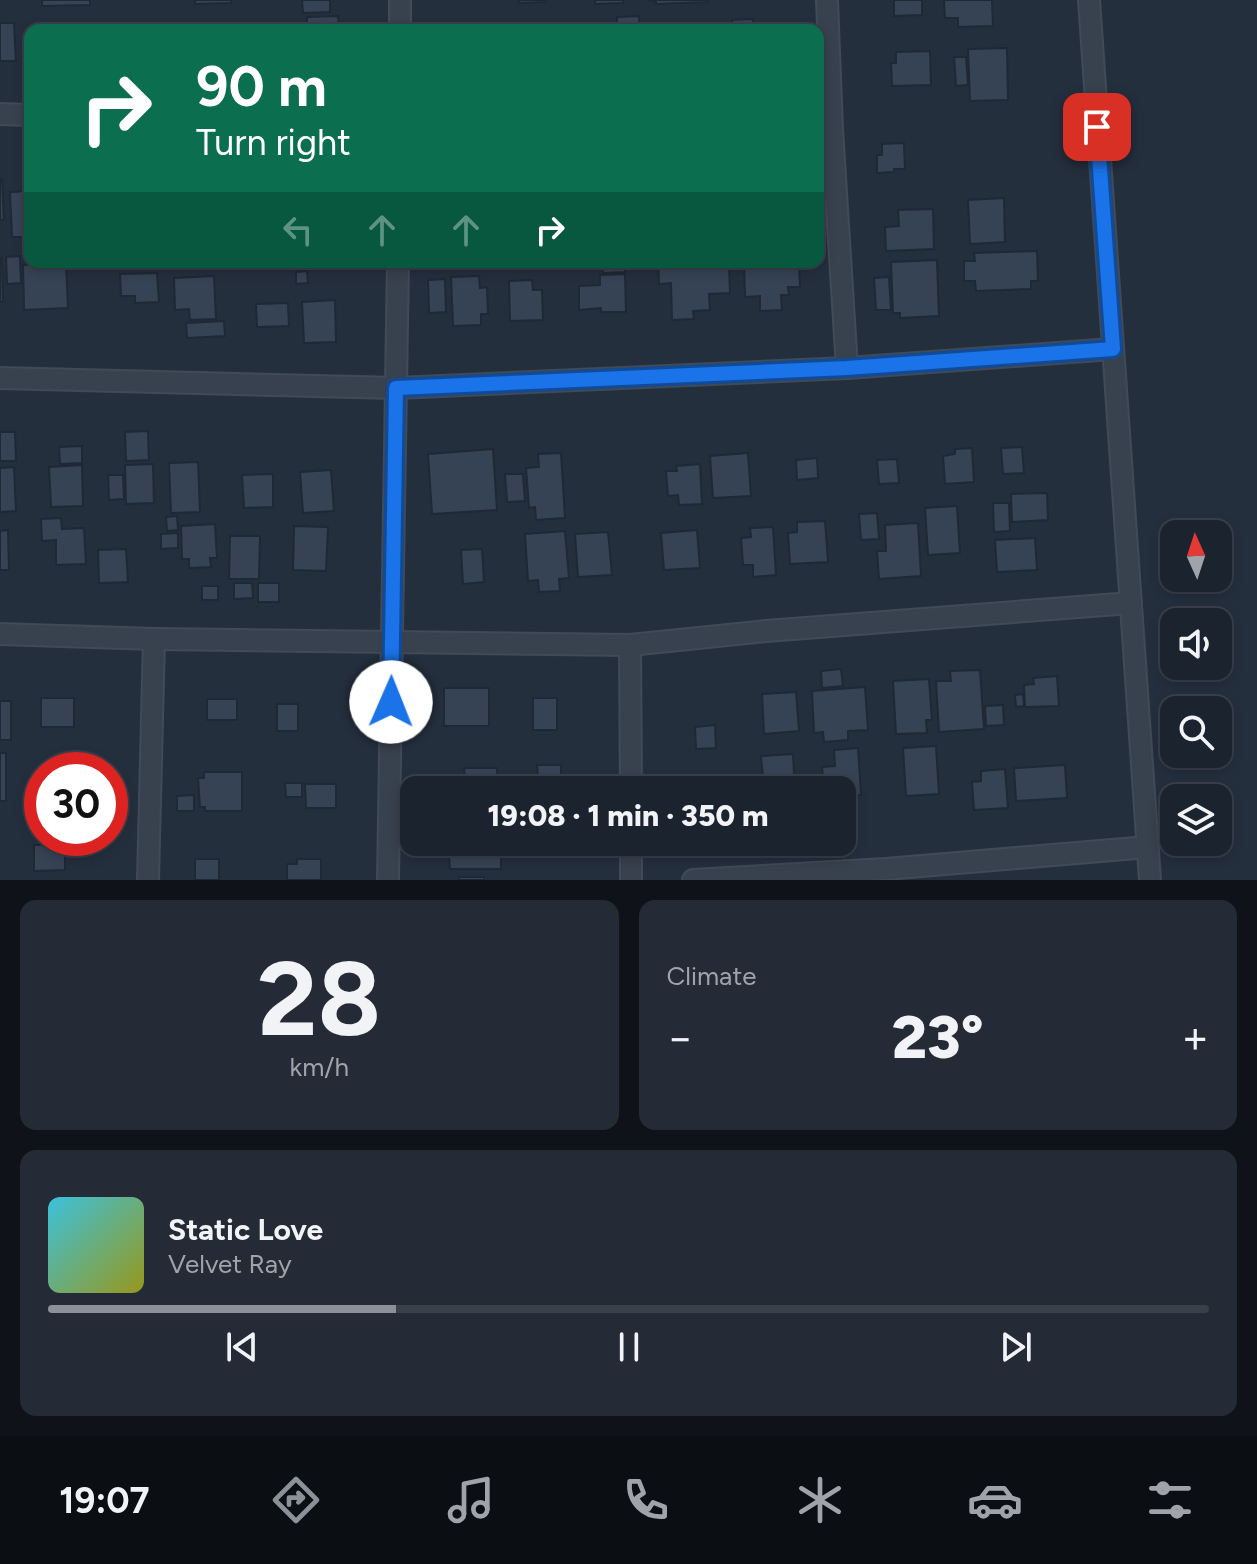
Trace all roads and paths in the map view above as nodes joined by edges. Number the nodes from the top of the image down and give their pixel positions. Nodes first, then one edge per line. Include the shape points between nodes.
1 (400, 0) edge
2 (827, 0) edge
3 (1089, 0) edge
4 (400, 24) edge
5 (0, 114) edge
6 (24, 115) edge
7 (825, 130) edge
8 (398, 268) edge
9 (1113, 349) junction
10 (847, 368) junction
11 (0, 378) edge
12 (396, 388) junction
13 (1131, 603) junction
14 (0, 634) edge
15 (154, 639) junction
16 (392, 643) junction
17 (630, 645) junction
18 (631, 776) edge
19 (1148, 847) junction
20 (631, 856) edge
21 (887, 875) edge
22 (148, 880) edge
23 (388, 880) edge
24 (631, 880) edge
25 (693, 880) edge
26 (1150, 880) edge

1 - 4 street
2 - 7 street
3 - 9 street
5 - 6 street
7 - 10 street
8 - 12 street
9 - 10 street
9 - 13 street
10 - 12 street
11 - 12 street
12 - 16 street
13 - 17 street
13 - 19 street
14 - 15 street
15 - 16 street
15 - 22 street
16 - 17 street
16 - 23 street
17 - 18 street
19 - 21 street
19 - 26 street
20 - 24 street
21 - 25 street

